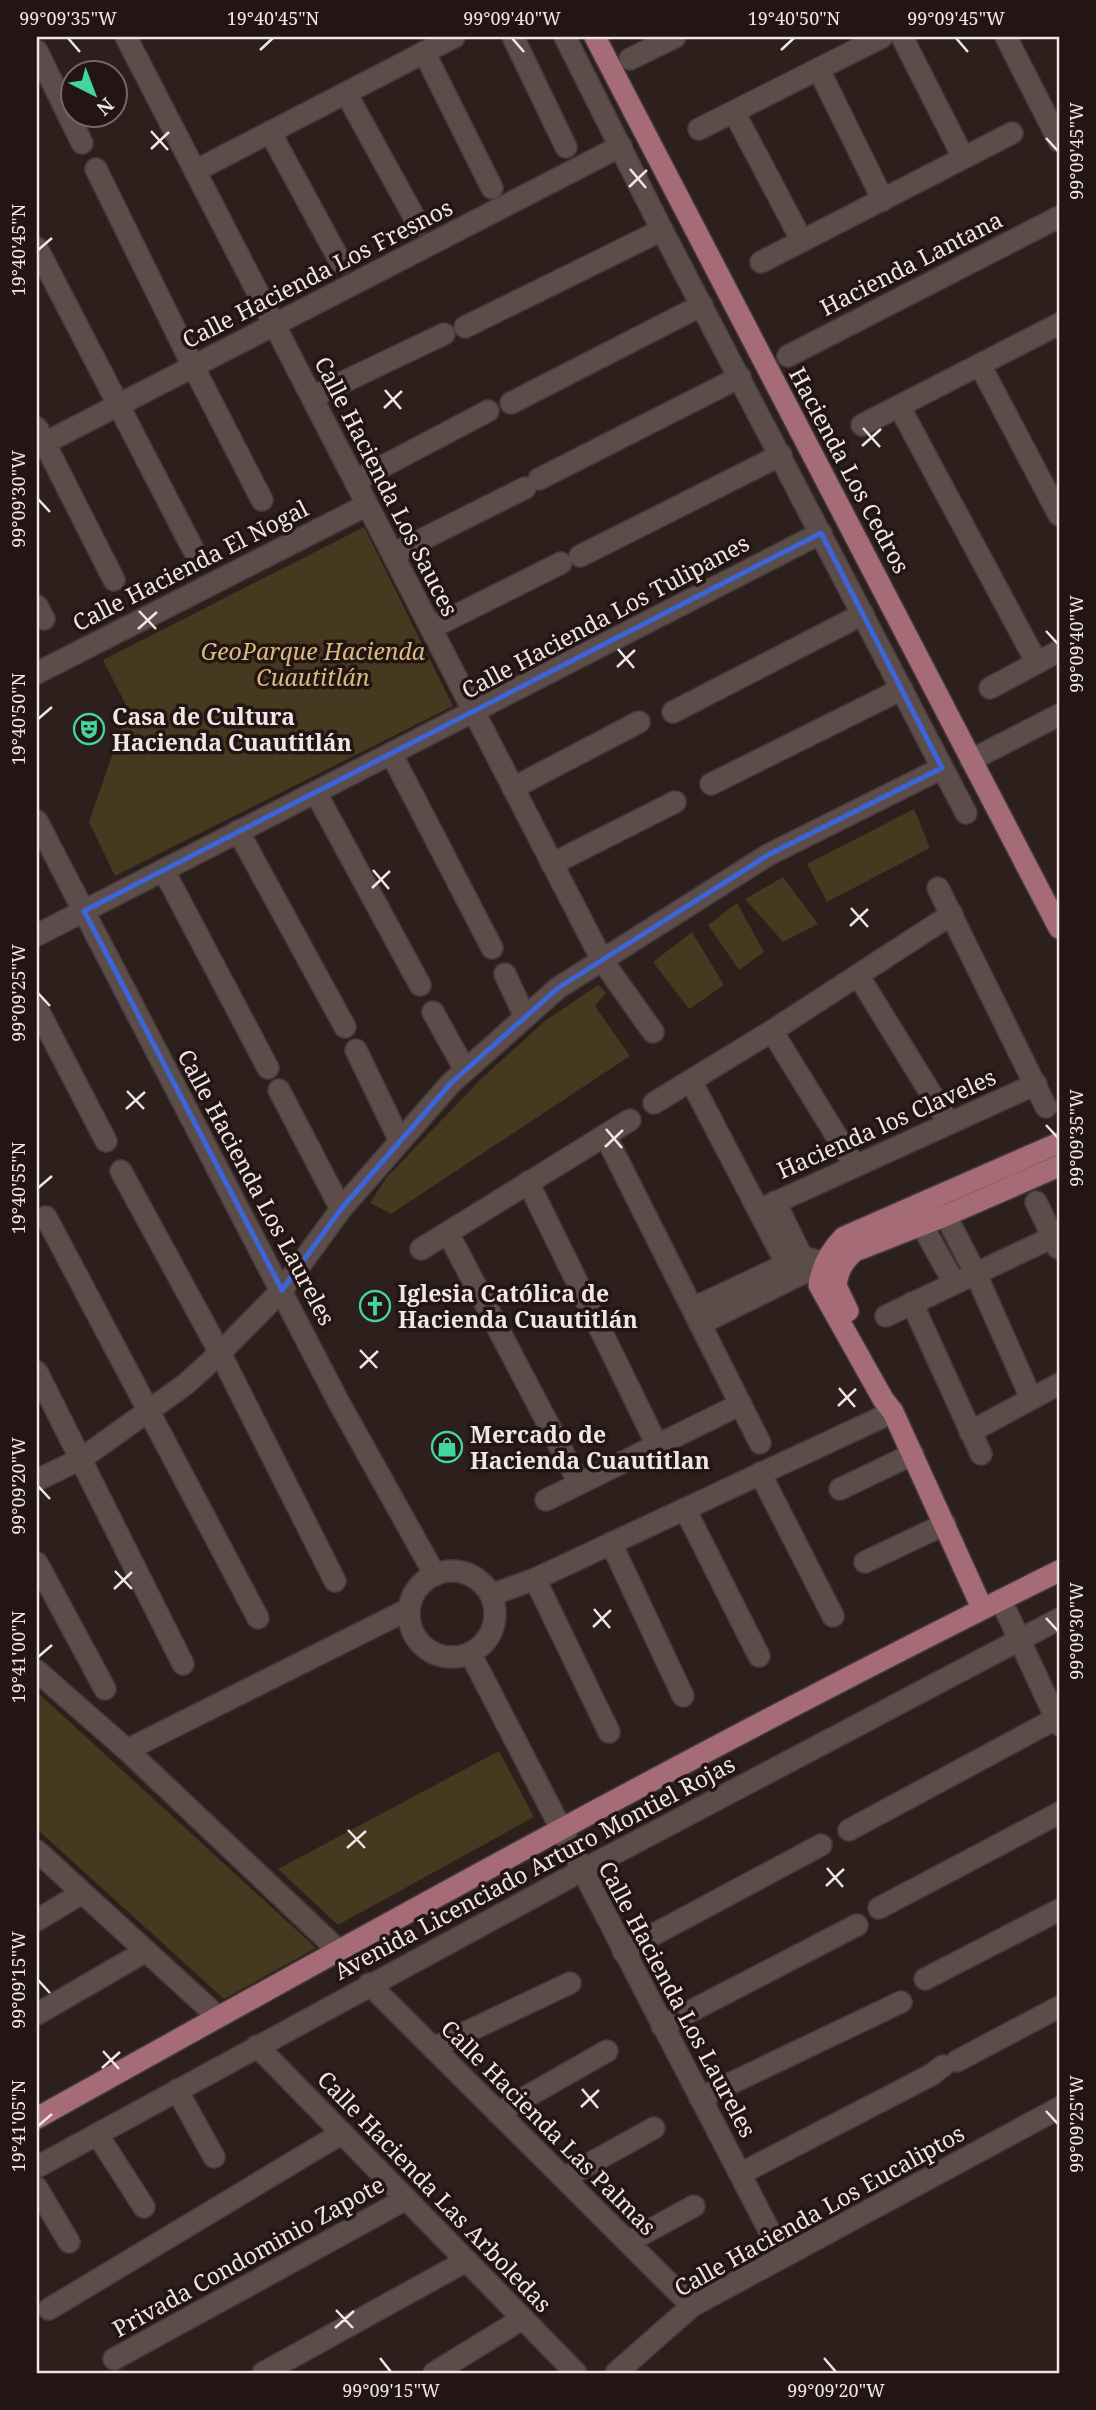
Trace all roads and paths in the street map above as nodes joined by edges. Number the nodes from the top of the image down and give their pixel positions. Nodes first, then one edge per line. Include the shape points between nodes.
1 (126, 37) edge
2 (454, 37) edge
3 (513, 37) edge
4 (565, 37) edge
5 (595, 37) edge
6 (676, 37) edge
7 (902, 37) edge
8 (1006, 37) edge
9 (872, 39) edge
10 (843, 45) edge
11 (37, 51) edge
12 (424, 52) junction
13 (630, 59) dead end
14 (818, 70) junction
15 (346, 93) junction
16 (734, 112) junction
17 (699, 129) dead end
18 (270, 132) junction
19 (1012, 133) dead end
20 (1059, 141) edge
21 (82, 143) dead end
22 (621, 146) junction
23 (566, 147) dead end
24 (963, 157) junction
25 (96, 169) dead end
26 (195, 170) junction
27 (492, 188) dead end
28 (883, 200) junction
29 (1059, 217) edge
30 (418, 224) dead end
31 (662, 230) junction
32 (802, 241) junction
33 (37, 248) edge
34 (761, 262) dead end
35 (341, 263) dead end
36 (702, 305) junction
37 (274, 324) junction
38 (1059, 324) edge
39 (465, 327) dead end
40 (444, 334) dead end
41 (788, 356) dead end
42 (980, 365) junction
43 (192, 366) junction
44 (740, 377) junction
45 (312, 397) junction
46 (511, 403) dead end
47 (117, 405) junction
48 (899, 407) junction
49 (488, 411) dead end
50 (862, 425) dead end
51 (39, 439) edge
52 (781, 455) junction
53 (355, 481) junction
54 (262, 500) dead end
55 (367, 505) junction
56 (1059, 515) edge
57 (821, 533) junction
58 (193, 549) dead end
59 (393, 554) junction
60 (114, 580) dead end
61 (863, 614) junction
62 (431, 628) junction
63 (1059, 651) edge
64 (1037, 663) junction
65 (37, 673) edge
66 (990, 688) dead end
67 (902, 689) junction
68 (673, 712) dead end
69 (475, 713) junction
70 (1059, 715) edge
71 (639, 722) dead end
72 (392, 755) junction
73 (971, 760) junction
74 (942, 768) junction
75 (711, 784) dead end
76 (513, 788) junction
77 (316, 793) junction
78 (675, 802) dead end
79 (966, 813) dead end
80 (37, 821) edge
81 (238, 831) junction
82 (552, 864) junction
83 (164, 871) junction
84 (939, 888) dead end
85 (84, 911) junction
86 (952, 914) junction
87 (1059, 928) edge
88 (37, 935) edge
89 (492, 948) dead end
90 (601, 960) junction
91 (505, 974) dead end
92 (858, 975) junction
93 (420, 985) dead end
94 (37, 1008) edge
95 (433, 1012) dead end
96 (526, 1017) junction
97 (345, 1027) dead end
98 (772, 1031) junction
99 (653, 1032) dead end
100 (356, 1049) dead end
101 (268, 1069) dead end
102 (465, 1070) junction
103 (691, 1081) junction
104 (1035, 1084) junction
105 (279, 1090) dead end
106 (654, 1103) dead end
107 (1046, 1107) dead end
108 (630, 1120) dead end
109 (949, 1123) junction
110 (604, 1135) junction
111 (106, 1141) dead end
112 (400, 1141) junction
113 (1059, 1143) edge
114 (855, 1166) junction
115 (1059, 1166) edge
116 (121, 1171) dead end
117 (528, 1182) junction
118 (935, 1197) junction
119 (1036, 1202) dead end
120 (767, 1206) junction
121 (341, 1209) junction
122 (947, 1215) junction
123 (917, 1216) junction
124 (46, 1217) dead end
125 (448, 1233) junction
126 (1056, 1243) edge
127 (421, 1249) dead end
128 (794, 1260) junction
129 (833, 1265) junction
130 (975, 1272) junction
131 (766, 1282) junction
132 (954, 1283) junction
133 (282, 1290) junction
134 (912, 1303) junction
135 (696, 1316) junction
136 (886, 1316) dead end
137 (220, 1353) junction
138 (37, 1372) edge
139 (1059, 1384) edge
140 (1031, 1398) junction
141 (741, 1404) junction
142 (149, 1411) junction
143 (893, 1412) junction
144 (970, 1432) junction
145 (760, 1443) dead end
146 (658, 1447) junction
147 (913, 1454) junction
148 (981, 1454) dead end
149 (81, 1459) junction
150 (760, 1473) junction
151 (37, 1480) edge
152 (579, 1483) junction
153 (840, 1489) dead end
154 (546, 1500) dead end
155 (685, 1508) junction
156 (945, 1524) junction
157 (611, 1543) junction
158 (866, 1562) dead end
159 (37, 1563) edge
160 (1059, 1571) edge
161 (435, 1575) junction
162 (535, 1579) junction
163 (335, 1581) dead end
164 (491, 1595) junction
165 (992, 1604) junction
166 (409, 1609) junction
167 (833, 1616) dead end
168 (258, 1618) dead end
169 (1059, 1619) edge
170 (1019, 1640) junction
171 (470, 1653) junction
172 (759, 1656) dead end
173 (183, 1664) dead end
174 (37, 1671) edge
175 (104, 1689) dead end
176 (683, 1696) dead end
177 (1058, 1720) edge
178 (609, 1732) dead end
179 (127, 1750) junction
180 (1059, 1813) edge
181 (560, 1829) junction
182 (849, 1830) dead end
183 (821, 1845) dead end
184 (37, 1851) edge
185 (581, 1871) junction
186 (82, 1893) junction
187 (879, 1908) dead end
188 (1059, 1910) edge
189 (37, 1920) edge
190 (857, 1925) dead end
191 (338, 1950) junction
192 (146, 1951) junction
193 (623, 1951) junction
194 (925, 1979) dead end
195 (570, 1983) dead end
196 (369, 1984) junction
197 (901, 2002) dead end
198 (1059, 2007) edge
199 (37, 2014) edge
200 (218, 2017) junction
201 (662, 2026) junction
202 (257, 2046) junction
203 (433, 2048) junction
204 (607, 2051) dead end
205 (177, 2090) junction
206 (699, 2098) junction
207 (1059, 2108) edge
208 (499, 2113) junction
209 (37, 2118) edge
210 (654, 2128) dead end
211 (342, 2133) junction
212 (97, 2134) junction
213 (214, 2157) dead end
214 (37, 2167) edge
215 (740, 2174) junction
216 (564, 2178) junction
217 (37, 2188) edge
218 (406, 2199) junction
219 (694, 2206) dead end
220 (144, 2207) dead end
221 (69, 2242) dead end
222 (628, 2242) junction
223 (783, 2257) junction
224 (466, 2261) junction
225 (692, 2306) junction
226 (49, 2309) dead end
227 (523, 2319) junction
228 (114, 2359) dead end
229 (263, 2373) edge
230 (434, 2373) edge
231 (576, 2373) edge
232 (616, 2373) edge

1 - 26 street, Calle Hacienda Los Sauces
2 - 12 street
3 - 23 street
4 - 22 street
5 - 73 main road, Hacienda Los Cedros
6 - 13 street
7 - 24 street
8 - 20 street
9 - 10 street
10 - 14 street
11 - 21 street
12 - 15 street
12 - 27 street
14 - 16 street
14 - 28 street
15 - 18 street
15 - 30 street
16 - 17 street
16 - 32 street
18 - 26 street
18 - 35 street
19 - 24 street
22 - 31 street
22 - 37 street, Calle Hacienda Los Fresnos
24 - 28 street
25 - 43 street
26 - 37 street, Calle Hacienda Los Sauces
28 - 32 street
29 - 41 street, Hacienda Lantana
31 - 36 street
31 - 39 street
32 - 34 street
33 - 47 street
36 - 44 street
36 - 46 street
37 - 43 street, Calle Hacienda Los Fresnos
37 - 45 street, Calle Hacienda Los Sauces
38 - 42 street
40 - 45 street
42 - 48 street
42 - 56 street
43 - 47 street, Calle Hacienda Los Fresnos
43 - 54 street
44 - 52 street
44 - 59 street
45 - 53 street, Calle Hacienda Los Sauces
47 - 51 street, Calle Hacienda Los Fresnos
47 - 58 street
48 - 50 street
48 - 64 street
49 - 53 street
51 - 60 street
52 - 57 street
52 - 62 street
53 - 55 street, Calle Hacienda Los Sauces
55 - 59 street, Calle Hacienda Los Sauces
55 - 65 street, Calle Hacienda El Nogal
57 - 61 street
57 - 69 street, Calle Hacienda Los Tulipanes
59 - 62 street, Calle Hacienda Los Sauces
61 - 67 street
61 - 68 street
62 - 69 street, Calle Hacienda Los Sauces
63 - 64 street
64 - 66 street
67 - 74 street
67 - 75 street
69 - 72 street, Calle Hacienda Los Tulipanes
69 - 76 street, Calle Hacienda Los Sauces
70 - 73 street
71 - 76 street
72 - 77 street, Calle Hacienda Los Tulipanes
72 - 89 street
73 - 87 main road, Hacienda Los Cedros
74 - 79 street
74 - 90 street via 768,855
76 - 82 street, Calle Hacienda Los Sauces
77 - 81 street, Calle Hacienda Los Tulipanes
77 - 93 street
78 - 82 street
80 - 85 street, Calle Hacienda Los Laureles
81 - 83 street, Calle Hacienda Los Tulipanes
81 - 97 street
82 - 90 street, Calle Hacienda Los Sauces
83 - 85 street, Calle Hacienda Los Tulipanes
83 - 101 street
84 - 86 street
85 - 88 street, Calle Hacienda Los Tulipanes
85 - 133 street, Calle Hacienda Los Laureles
86 - 92 street
86 - 104 street
90 - 96 street via 558,988
90 - 99 street, Calle Hacienda Los Sauces
91 - 96 street
92 - 98 street
92 - 109 street
94 - 111 street
95 - 102 street
96 - 102 street
98 - 103 street
98 - 114 street
100 - 112 street
102 - 112 street
103 - 106 street
103 - 120 street
104 - 107 street
104 - 109 street, Hacienda los Claveles
105 - 121 street
108 - 110 street
109 - 114 street, Hacienda los Claveles
110 - 117 street
110 - 135 street
112 - 121 street
113 - 118 main road
114 - 120 street, Hacienda los Claveles
115 - 122 main road
116 - 137 street
117 - 125 street
117 - 146 street
118 - 122 street
118 - 123 main road
119 - 126 street
120 - 128 street
121 - 133 street
122 - 123 main road
122 - 130 street
123 - 129 main road
123 - 132 street
124 - 142 street
125 - 127 street
125 - 152 street
126 - 130 street
128 - 129 street
128 - 131 street
129 - 131 street
129 - 143 main road via 836,1286 890,1395
130 - 132 street
130 - 140 street
131 - 135 street
132 - 134 street
133 - 137 street
133 - 161 street, Calle Hacienda Los Laureles
134 - 136 street
134 - 144 street
135 - 141 street
137 - 142 street
137 - 163 street
138 - 149 street
139 - 140 street
140 - 144 street
141 - 145 street
141 - 146 street
142 - 149 street
142 - 168 street
143 - 147 main road
143 - 150 street
144 - 148 street
146 - 152 street
147 - 153 street
147 - 156 main road
149 - 151 street
149 - 173 street
150 - 155 street
150 - 167 street
152 - 154 street
155 - 157 street
155 - 172 street
156 - 158 street
156 - 165 main road
157 - 162 street
157 - 176 street
159 - 175 street
160 - 165 main road, Avenida Licenciado Arturo Montiel Rojas
161 - 164 street via 461,1572 474,1577
161 - 166 street via 418,1588
162 - 164 street
162 - 178 street
164 - 171 street via 493,1629
165 - 170 street
165 - 181 main road, Avenida Licenciado Arturo Montiel Rojas
166 - 171 street via 414,1634 422,1645 445,1656
166 - 179 street
169 - 170 street, Avenida Licenciado Arturo Montiel Rojas
170 - 177 street
170 - 185 street, Avenida Licenciado Arturo Montiel Rojas
171 - 181 street, Calle Hacienda Los Laureles
174 - 179 street
177 - 182 street
179 - 191 street
180 - 187 street
181 - 185 street, Calle Hacienda Los Laureles
181 - 191 main road, Avenida Licenciado Arturo Montiel Rojas
183 - 193 street
184 - 186 street
185 - 193 street, Calle Hacienda Los Laureles
185 - 196 street, Avenida Licenciado Arturo Montiel Rojas
186 - 189 street
186 - 192 street
188 - 194 street
190 - 201 street
191 - 200 main road, Avenida Licenciado Arturo Montiel Rojas
192 - 199 street
192 - 200 street
193 - 201 street, Calle Hacienda Los Laureles
195 - 203 street
196 - 202 street, Avenida Licenciado Arturo Montiel Rojas
196 - 203 street, Calle Hacienda Las Palmas
197 - 206 street
198 - 215 street
200 - 209 main road, Avenida Licenciado Arturo Montiel Rojas
201 - 206 street, Calle Hacienda Los Laureles
202 - 205 street, Avenida Licenciado Arturo Montiel Rojas
202 - 211 street, Calle Hacienda Las Arboledas
203 - 208 street, Calle Hacienda Las Palmas
204 - 208 street
205 - 212 street, Avenida Licenciado Arturo Montiel Rojas
205 - 213 street
206 - 215 street, Calle Hacienda Los Laureles
207 - 223 street, Calle Hacienda Los Eucaliptos
208 - 216 street, Calle Hacienda Las Palmas
210 - 216 street
211 - 218 street, Calle Hacienda Las Arboledas
211 - 226 street
212 - 214 street, Avenida Licenciado Arturo Montiel Rojas
212 - 220 street
215 - 223 street, Calle Hacienda Los Laureles
216 - 222 street, Calle Hacienda Las Palmas
217 - 221 street
218 - 224 street, Calle Hacienda Las Arboledas
218 - 228 street, Privada Condominio Zapote
219 - 222 street
222 - 225 street, Calle Hacienda Las Palmas
223 - 225 street, Calle Hacienda Los Eucaliptos
224 - 227 street, Calle Hacienda Las Arboledas
224 - 229 street
225 - 232 street, Calle Hacienda Los Eucaliptos
227 - 230 street
227 - 231 street, Calle Hacienda Las Arboledas

